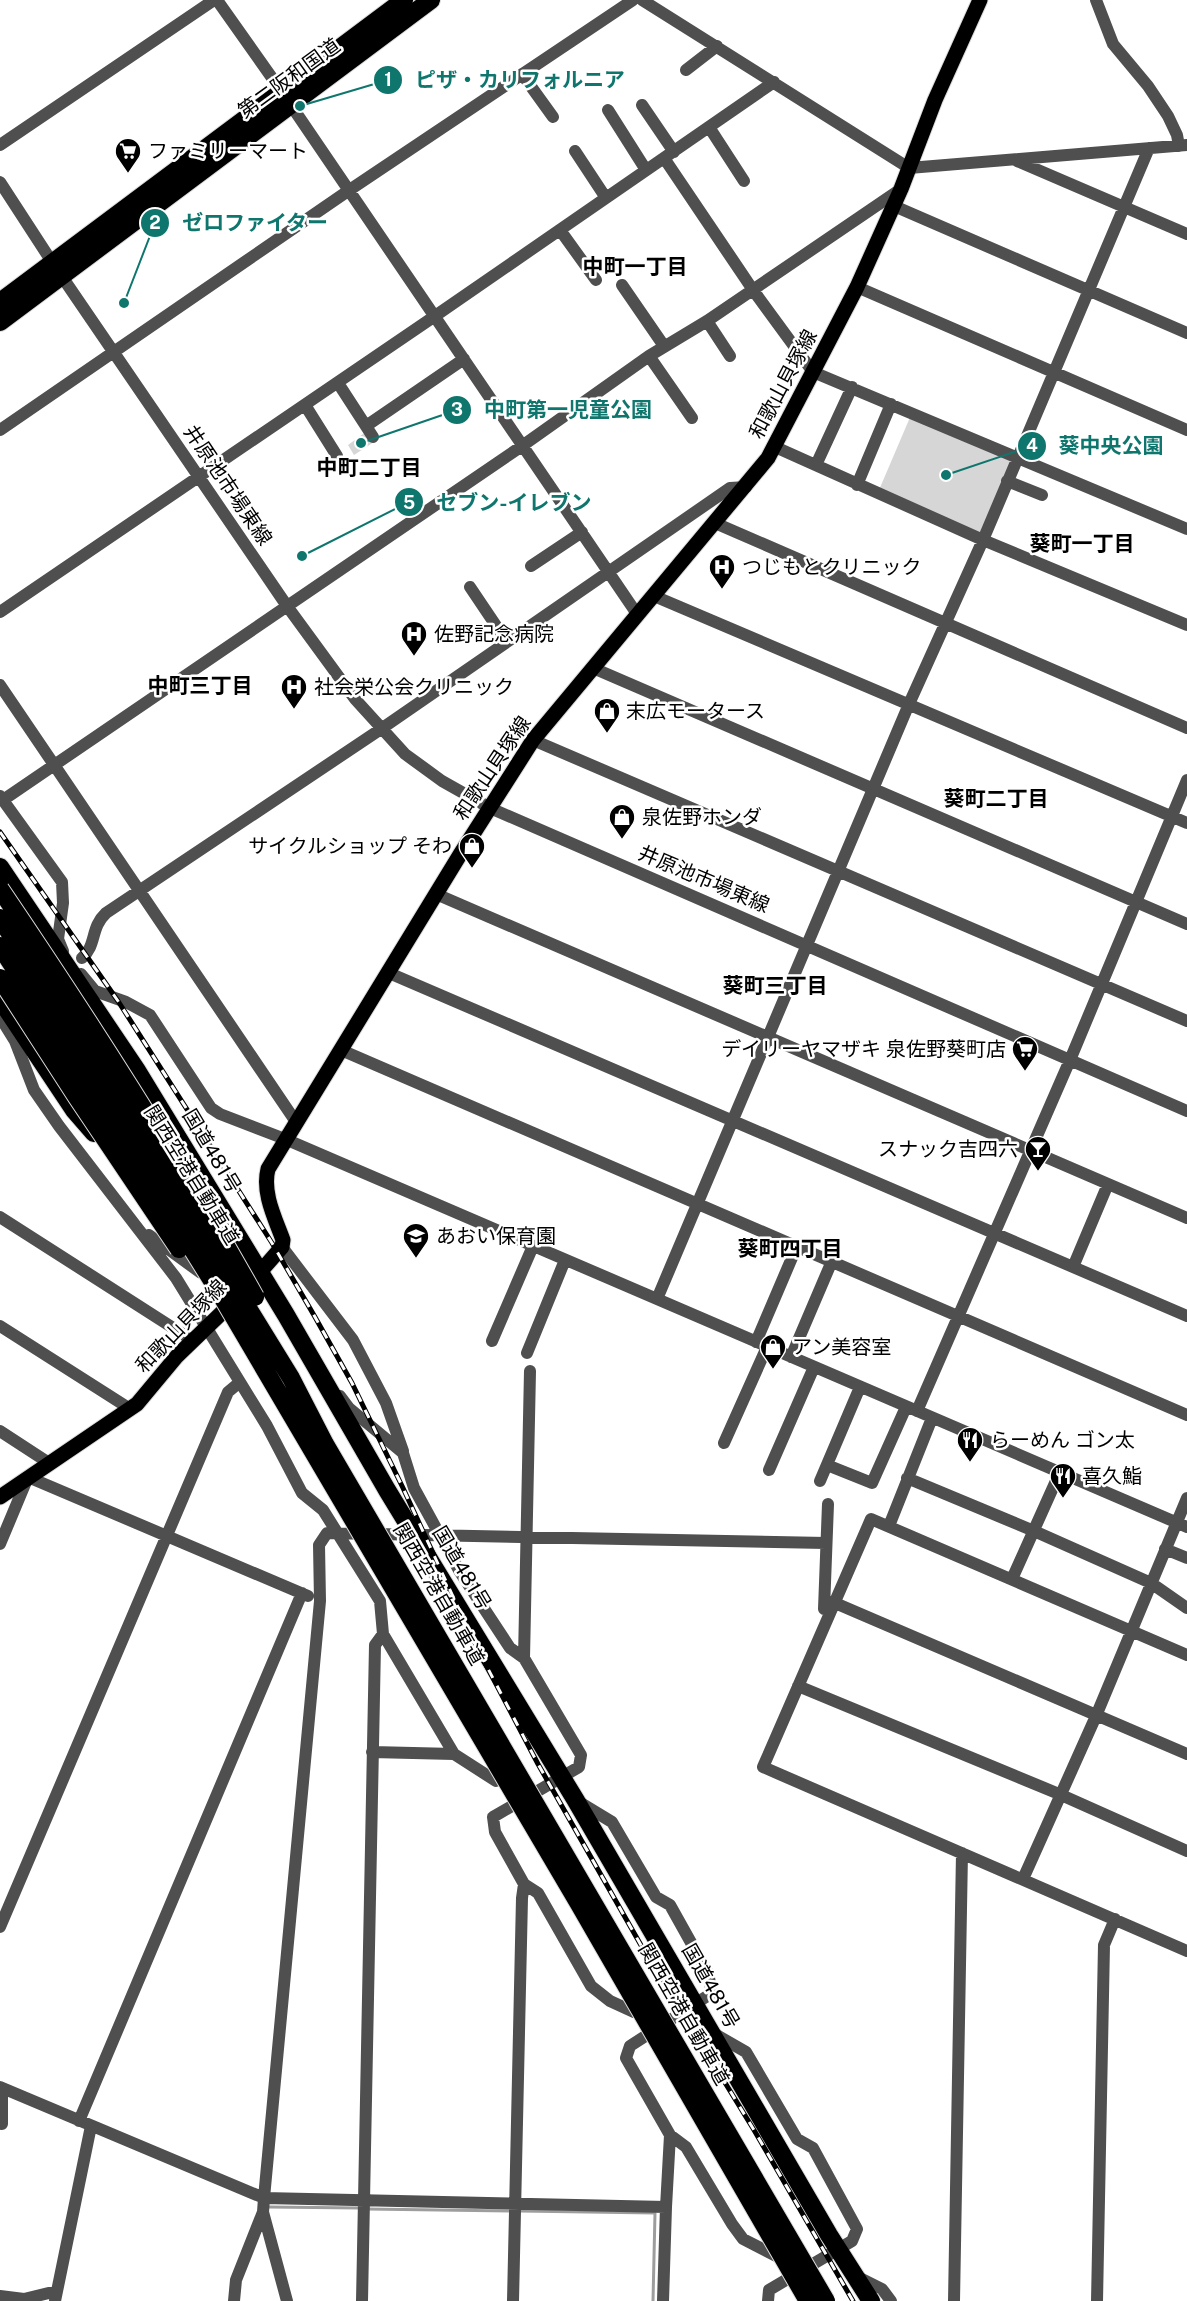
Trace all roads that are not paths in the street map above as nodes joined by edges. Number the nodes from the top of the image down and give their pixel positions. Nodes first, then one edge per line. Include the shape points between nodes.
1 (216, 0) edge
2 (404, 0) edge
3 (431, 0) edge
4 (633, 0) edge
5 (642, 0) edge
6 (980, 0) edge
7 (1096, 0) edge
8 (717, 46) junction
9 (686, 70) dead end
10 (522, 74) junction
11 (774, 82) junction
12 (286, 98) junction
13 (642, 105) dead end
14 (608, 110) dead end
15 (553, 117) dead end
16 (709, 127) junction
17 (0, 145) edge
18 (1183, 146) edge
19 (1149, 148) junction
20 (575, 151) dead end
21 (669, 155) junction
22 (1016, 160) junction
23 (909, 168) junction
24 (646, 170) junction
25 (744, 181) dead end
26 (0, 182) edge
27 (901, 189) junction
28 (348, 191) junction
29 (606, 198) junction
30 (894, 206) junction
31 (1122, 207) junction
32 (560, 230) junction
33 (1187, 234) edge
34 (57, 269) junction
35 (596, 280) dead end
36 (622, 285) dead end
37 (857, 287) junction
38 (753, 290) junction
39 (1089, 290) junction
40 (0, 302) edge
41 (435, 316) junction
42 (707, 321) junction
43 (0, 322) edge
44 (1187, 333) edge
45 (664, 346) junction
46 (115, 351) junction
47 (649, 356) junction
48 (730, 356) dead end
49 (464, 359) junction
50 (813, 372) junction
51 (1052, 373) junction
52 (338, 383) junction
53 (852, 387) junction
54 (891, 404) junction
55 (305, 405) junction
56 (692, 418) dead end
57 (0, 430) edge
58 (1187, 430) edge
59 (522, 446) junction
60 (773, 446) junction
61 (337, 456) dead end
62 (1018, 458) junction
63 (816, 465) junction
64 (199, 477) junction
65 (1007, 481) junction
66 (857, 485) junction
67 (746, 487) junction
68 (1042, 495) dead end
69 (716, 523) junction
70 (1187, 529) edge
71 (582, 532) junction
72 (983, 540) junction
73 (531, 566) dead end
74 (608, 572) junction
75 (470, 587) dead end
76 (654, 596) junction
77 (287, 606) junction
78 (0, 612) edge
79 (637, 614) junction
80 (946, 623) junction
81 (1187, 625) edge
82 (507, 642) junction
83 (593, 668) junction
84 (0, 685) edge
85 (909, 704) junction
86 (1187, 728) edge
87 (381, 729) junction
88 (533, 740) junction
89 (54, 765) junction
90 (1187, 780) edge
91 (874, 790) junction
92 (1, 798) edge
93 (490, 808) junction
94 (1171, 816) junction
95 (1187, 823) edge
96 (0, 867) edge
97 (838, 872) junction
98 (0, 889) edge
99 (140, 891) junction
100 (436, 894) junction
101 (1135, 902) junction
102 (0, 906) edge
103 (0, 918) edge
104 (1187, 924) edge
105 (807, 945) junction
106 (0, 946) edge
107 (0, 957) edge
108 (82, 958) dead end
109 (389, 973) junction
110 (0, 978) edge
111 (1100, 984) junction
112 (0, 999) edge
113 (0, 1017) edge
114 (1187, 1021) edge
115 (769, 1038) junction
116 (340, 1050) junction
117 (1070, 1060) junction
118 (1187, 1111) edge
119 (732, 1120) junction
120 (296, 1122) junction
121 (285, 1139) junction
122 (1029, 1150) junction
123 (98, 1175) junction
124 (1108, 1184) junction
125 (207, 1186) junction
126 (696, 1203) junction
127 (0, 1217) edge
128 (1187, 1218) edge
129 (172, 1228) junction
130 (993, 1233) junction
131 (533, 1246) junction
132 (796, 1246) junction
133 (282, 1247) junction
134 (566, 1260) junction
135 (832, 1262) junction
136 (1073, 1267) junction
137 (201, 1273) junction
138 (259, 1273) junction
139 (657, 1299) junction
140 (224, 1312) junction
141 (958, 1316) junction
142 (1187, 1316) edge
143 (0, 1326) edge
144 (208, 1328) junction
145 (192, 1340) junction
146 (492, 1341) dead end
147 (761, 1344) junction
148 (527, 1353) dead end
149 (791, 1357) junction
150 (814, 1367) junction
151 (318, 1370) junction
152 (530, 1371) dead end
153 (291, 1378) junction
154 (271, 1380) junction
155 (240, 1382) junction
156 (860, 1387) junction
157 (911, 1409) junction
158 (128, 1411) junction
159 (1187, 1414) edge
160 (932, 1418) junction
161 (0, 1431) edge
162 (724, 1443) dead end
163 (403, 1453) junction
164 (49, 1463) junction
165 (827, 1465) junction
166 (769, 1470) dead end
167 (1060, 1472) junction
168 (28, 1478) junction
169 (907, 1478) junction
170 (820, 1481) dead end
171 (0, 1497) edge
172 (1187, 1498) edge
173 (828, 1504) dead end
174 (1182, 1525) edge
175 (889, 1526) junction
176 (1034, 1531) junction
177 (166, 1534) junction
178 (345, 1534) junction
179 (416, 1535) junction
180 (439, 1535) junction
181 (527, 1538) junction
182 (826, 1543) junction
183 (0, 1544) edge
184 (1165, 1549) junction
185 (1187, 1558) edge
186 (1012, 1580) junction
187 (1151, 1583) junction
188 (302, 1593) junction
189 (320, 1601) junction
190 (830, 1602) junction
191 (1187, 1608) edge
192 (1131, 1631) junction
193 (383, 1634) junction
194 (1187, 1655) edge
195 (524, 1658) junction
196 (798, 1686) junction
197 (1096, 1716) junction
198 (372, 1752) junction
199 (454, 1754) junction
200 (1187, 1754) edge
201 (562, 1778) junction
202 (496, 1781) junction
203 (1059, 1794) junction
204 (575, 1800) junction
205 (512, 1807) junction
206 (1187, 1851) edge
207 (962, 1853) junction
208 (1023, 1879) junction
209 (524, 1884) junction
210 (1115, 1919) junction
211 (0, 1927) edge
212 (1187, 1951) edge
213 (696, 2005) junction
214 (634, 2012) junction
215 (712, 2033) junction
216 (648, 2035) junction
217 (2, 2088) edge
218 (85, 2123) junction
219 (2, 2124) dead end
220 (670, 2135) junction
221 (264, 2198) junction
222 (364, 2201) junction
223 (515, 2204) junction
224 (666, 2207) junction
225 (263, 2212) junction
226 (253, 2237) junction
227 (270, 2238) junction
228 (838, 2249) junction
229 (776, 2256) junction
230 (855, 2276) junction
231 (789, 2279) junction
232 (0, 2296) edge
233 (56, 2296) edge
234 (234, 2301) edge
235 (287, 2301) edge
236 (362, 2301) edge
237 (513, 2301) edge
238 (663, 2301) edge
239 (768, 2301) edge
240 (801, 2301) edge
241 (808, 2301) edge
242 (826, 2301) edge
243 (871, 2301) edge
244 (891, 2301) edge
245 (954, 2301) edge
246 (1097, 2301) edge

1 - 12 street
1 - 17 street
2 - 12 highway, 第二阪和国道
3 - 12 highway, 第二阪和国道
4 - 10 street
5 - 8 street
6 - 23 main road, 和歌山貝塚線
7 - 18 street via 1113,44 1148,86
8 - 9 street
8 - 11 street
10 - 15 street
10 - 28 street
11 - 16 street
11 - 23 street
12 - 28 street
12 - 34 highway, 第二阪和国道
13 - 21 street
14 - 24 street
16 - 21 street
16 - 25 street
18 - 19 street
19 - 22 street
19 - 31 street
20 - 29 street
21 - 24 street
21 - 38 street
22 - 23 street
22 - 31 street
23 - 27 main road, 和歌山貝塚線
24 - 29 street
26 - 34 street, 井原池市場東線
27 - 30 main road, 和歌山貝塚線
27 - 38 street
28 - 41 street
28 - 46 street
29 - 32 street
30 - 37 main road, 和歌山貝塚線
30 - 39 street
31 - 33 street
31 - 39 street
32 - 35 street
32 - 41 street
34 - 40 highway, 第二阪和国道
34 - 43 highway, 第二阪和国道
34 - 46 street, 井原池市場東線
36 - 45 street
37 - 50 main road, 和歌山貝塚線
37 - 51 street
38 - 42 street
38 - 50 street
39 - 44 street
39 - 51 street
41 - 49 street
41 - 52 street
42 - 45 street
42 - 48 street
45 - 47 street
46 - 57 street
46 - 64 street, 井原池市場東線
47 - 56 street
47 - 59 street
49 - 52 street via 370,431
49 - 59 street
50 - 53 street
50 - 60 main road, 和歌山貝塚線
51 - 58 street
51 - 62 street
52 - 55 street
53 - 54 street
53 - 63 street
54 - 62 street
54 - 66 street
55 - 61 street
55 - 64 street
59 - 71 street
59 - 77 street
60 - 63 street
60 - 67 main road, 和歌山貝塚線
62 - 65 street
62 - 70 street
63 - 66 street
64 - 77 street, 井原池市場東線
64 - 78 street
65 - 68 street
65 - 72 street
66 - 72 street
67 - 69 main road, 和歌山貝塚線
67 - 74 street via 730,488
69 - 76 main road, 和歌山貝塚線
69 - 80 street
71 - 73 street
71 - 74 street
72 - 80 street
72 - 81 street
74 - 79 street
74 - 82 street
75 - 82 street
76 - 79 main road, 和歌山貝塚線
76 - 85 street
77 - 87 street, 井原池市場東線
77 - 89 street
79 - 83 main road, 和歌山貝塚線
80 - 85 street
80 - 86 street
82 - 87 street
83 - 88 main road, 和歌山貝塚線
83 - 91 street
84 - 89 street
85 - 91 street
85 - 94 street
87 - 93 street, 井原池市場東線 via 424,768
87 - 99 street
88 - 93 main road, 和歌山貝塚線
88 - 97 street
89 - 92 street
89 - 99 street
90 - 94 street
91 - 97 street
91 - 101 street
92 - 121 street via 62,882 58,939 61,949 95,991 150,1015 211,1108
93 - 100 main road, 和歌山貝塚線
93 - 105 street, 井原池市場東線
94 - 95 street
94 - 101 street
96 - 125 highway, 国道481号 via 126,1053
97 - 105 street
97 - 111 street
98 - 153 highway, bridge via 108,1051 208,1213 264,1314
99 - 108 street via 98,921 89,952
99 - 120 street
100 - 109 main road, 和歌山貝塚線
100 - 115 street
101 - 104 street
101 - 111 street
102 - 125 highway via 115,1080
103 - 153 highway, 関西空港自動車道, bridge via 96,1064
105 - 115 street
105 - 117 street, 井原池市場東線
106 - 154 highway, 関西空港自動車道, bridge via 153,1184
107 - 129 highway via 98,1104
109 - 116 main road, 和歌山貝塚線
109 - 119 street
110 - 154 highway, bridge via 220,1316
111 - 114 street
111 - 117 street
112 - 129 highway via 74,1110
113 - 123 street via 15,1041 34,1090
115 - 119 street
115 - 122 street
116 - 120 main road, 和歌山貝塚線
116 - 126 street
117 - 118 street, 井原池市場東線
117 - 122 street
119 - 126 street
119 - 130 street
120 - 121 main road, 和歌山貝塚線
121 - 131 street
121 - 133 main road, 和歌山貝塚線 via 266,1178
122 - 124 street
122 - 130 street
123 - 137 street via 153,1239
123 - 144 street via 176,1278
124 - 128 street
124 - 136 street
125 - 138 highway, 国道481号
126 - 132 street
126 - 139 street
127 - 145 street
129 - 137 highway
130 - 136 street
130 - 141 street
131 - 134 street
131 - 146 street
132 - 135 street
132 - 147 street
133 - 138 main road, 和歌山貝塚線
133 - 163 street via 353,1340 386,1403
134 - 139 street
134 - 148 street
135 - 141 street
135 - 149 street
136 - 142 street
137 - 140 highway
138 - 140 main road, 和歌山貝塚線
138 - 151 highway, 国道481号
139 - 147 street
140 - 144 main road, 和歌山貝塚線
140 - 178 highway
141 - 157 street
141 - 159 street
143 - 158 street
144 - 145 main road, 和歌山貝塚線
144 - 155 street
145 - 158 main road, 和歌山貝塚線
147 - 149 street
147 - 162 street
149 - 150 street
150 - 156 street
150 - 166 street
151 - 163 street via 349,1408
151 - 179 highway, 国道481号
152 - 181 street
153 - 242 highway, 関西空港自動車道, bridge via 325,1444
154 - 241 highway, 関西空港自動車道, bridge
155 - 177 street via 228,1392
155 - 178 street via 302,1493
156 - 157 street
156 - 165 street
157 - 160 street
157 - 165 street via 872,1483
158 - 164 main road, 和歌山貝塚線
160 - 167 street
160 - 169 street
161 - 164 street
163 - 180 street via 414,1488
164 - 168 main road, 和歌山貝塚線
165 - 170 street
167 - 174 street
167 - 176 street
168 - 171 main road, 和歌山貝塚線
168 - 177 street
168 - 183 street
169 - 175 street
169 - 176 street
172 - 174 street
173 - 182 street
174 - 184 street
175 - 186 street
175 - 190 street via 871,1519
176 - 186 street
176 - 187 street
177 - 188 street
177 - 211 street
178 - 179 street
178 - 189 street via 327,1533 320,1545
178 - 193 street via 380,1601
178 - 202 highway
179 - 180 street
179 - 201 highway, 国道481号
180 - 181 street
180 - 195 street via 510,1648
181 - 182 street
181 - 195 street
182 - 190 street
184 - 185 street
184 - 187 street
186 - 192 street
187 - 191 street
187 - 192 street
188 - 189 street
188 - 218 street
189 - 221 street
190 - 196 street via 824,1628
190 - 197 street
192 - 194 street
192 - 197 street
193 - 198 street via 375,1645
193 - 199 street
195 - 201 street via 581,1755 579,1767
196 - 203 street
196 - 207 street via 763,1767
197 - 200 street
197 - 203 street
198 - 199 street
198 - 222 street
199 - 202 street
201 - 204 highway, 国道481号
201 - 205 street
202 - 205 highway
203 - 206 street
203 - 208 street
204 - 213 highway, 国道481号
204 - 213 street via 612,1822 656,1897 670,1905 708,1973 712,1993
205 - 209 street via 494,1817 495,1832
205 - 214 highway
207 - 208 street
207 - 245 street
208 - 210 street
209 - 214 street via 538,1893 591,1986 610,2001
209 - 223 street
210 - 212 street
210 - 246 street via 1104,1945
213 - 215 highway, 国道481号
213 - 216 street
214 - 216 highway
215 - 228 highway, 国道481号
215 - 228 street via 746,2052 797,2139 813,2148 857,2229 852,2241
216 - 220 street via 630,2046 626,2058
216 - 229 highway
217 - 218 street
217 - 219 street
218 - 221 street
218 - 233 street
220 - 224 street
220 - 229 street via 686,2147 744,2239
221 - 222 street
221 - 225 street
222 - 223 street
222 - 236 street
223 - 224 street
223 - 237 street
224 - 238 street
225 - 226 street
225 - 227 street
226 - 227 street
226 - 234 street via 236,2280
227 - 235 street
228 - 230 highway, 国道481号
228 - 231 street
229 - 231 highway
230 - 243 highway, 国道481号
230 - 244 street via 882,2289
231 - 239 street via 769,2290
231 - 240 highway
232 - 233 street

